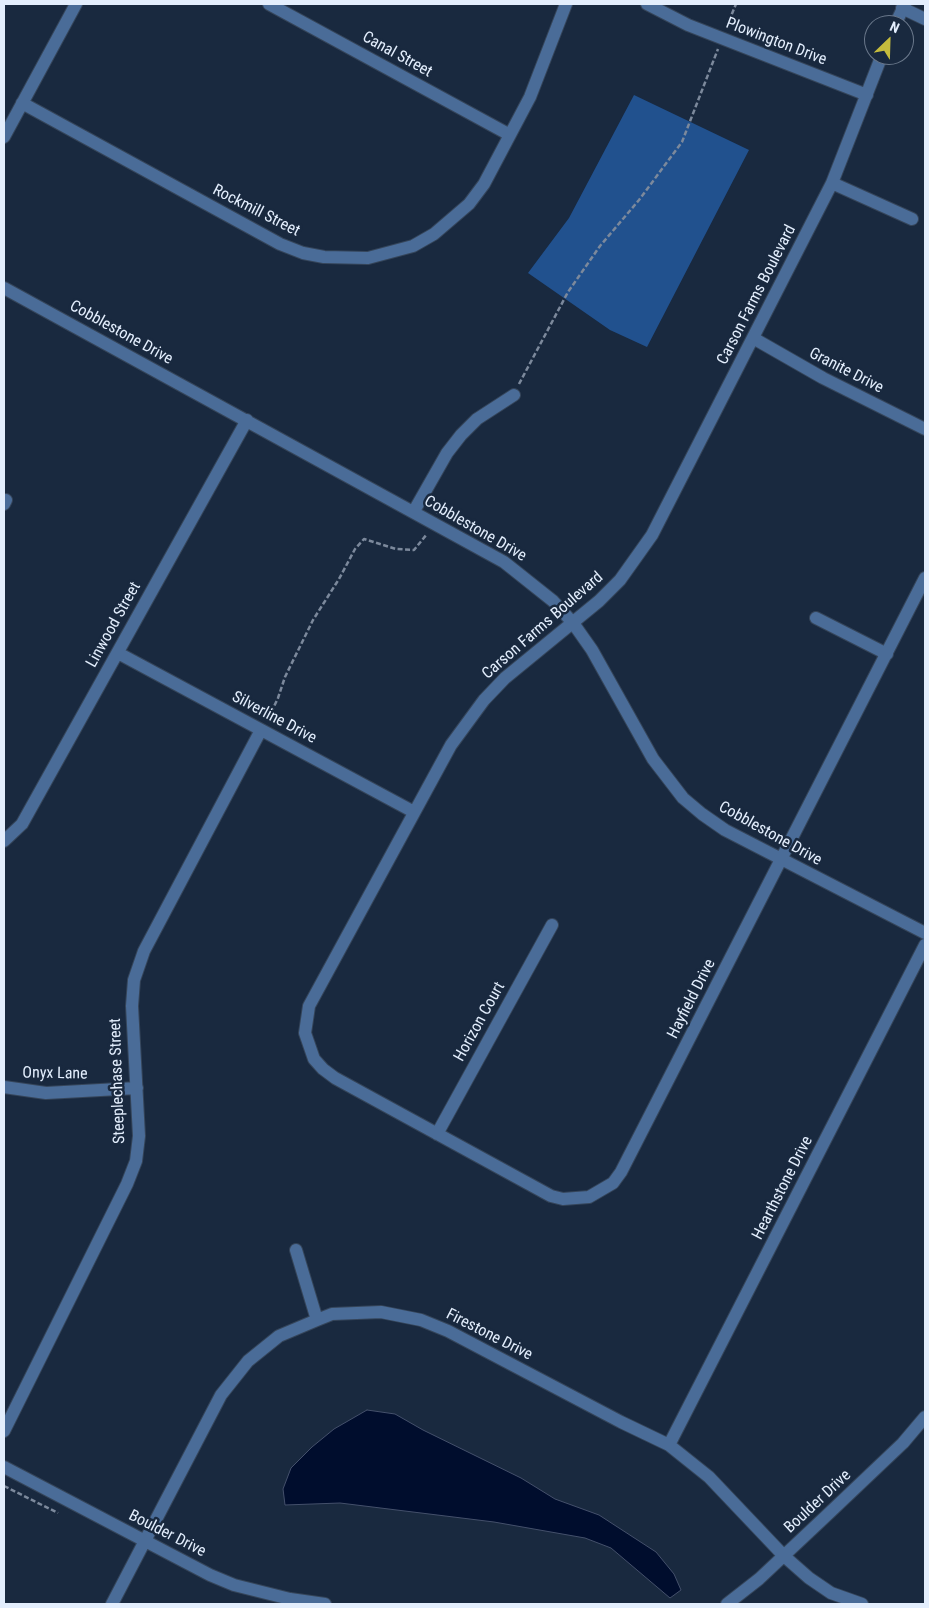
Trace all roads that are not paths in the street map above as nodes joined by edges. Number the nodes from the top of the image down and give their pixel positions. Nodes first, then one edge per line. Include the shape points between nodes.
1 (76, 4) edge
2 (269, 4) edge
3 (566, 4) edge
4 (647, 4) edge
5 (904, 6) edge
6 (925, 19) edge
7 (878, 65) edge
8 (867, 94) junction
9 (22, 103) junction
10 (510, 135) junction
11 (4, 137) edge
12 (832, 183) junction
13 (912, 219) dead end
14 (4, 288) edge
15 (753, 338) junction
16 (514, 395) road end
17 (247, 420) junction
18 (925, 429) edge
19 (414, 511) junction
20 (925, 578) edge
21 (816, 618) dead end
22 (573, 623) junction
23 (118, 653) junction
24 (887, 654) junction
25 (262, 730) junction
26 (414, 812) junction
27 (4, 841) edge
28 (782, 860) junction
29 (552, 925) dead end
30 (925, 933) edge
31 (925, 945) edge
32 (4, 1087) edge
33 (137, 1088) junction
34 (438, 1134) junction
35 (296, 1250) dead end
36 (317, 1320) junction
37 (925, 1417) edge
38 (4, 1431) edge
39 (669, 1445) junction
40 (4, 1467) edge
41 (144, 1541) junction
42 (784, 1556) junction
43 (274, 1600) edge
44 (112, 1604) edge
45 (325, 1604) edge
46 (727, 1604) edge
47 (862, 1604) edge

1 - 9 street
2 - 10 street, Canal Street
3 - 10 street, Rockmill Street via 532,90
4 - 8 street, Plowington Drive via 688,25
5 - 6 street
7 - 8 street, Carson Farms Boulevard
8 - 12 street, Carson Farms Boulevard
9 - 10 street, Rockmill Street via 280,244 303,253 346,259 399,251 452,221 484,184
9 - 11 street
12 - 13 street
12 - 15 street, Carson Farms Boulevard
14 - 17 street, Cobblestone Drive
15 - 18 street, Granite Drive via 823,378
15 - 22 street, Carson Farms Boulevard via 652,535 620,580
16 - 19 street via 477,419 446,452
17 - 19 street, Cobblestone Drive
17 - 23 street, Linwood Street
19 - 22 street, Cobblestone Drive via 504,562 541,590
20 - 24 street, Hayfield Drive
21 - 24 street
22 - 26 street, Carson Farms Boulevard via 505,678 484,700 451,745
22 - 28 street, Cobblestone Drive via 592,650 653,759 683,798 725,830
23 - 25 street, Silverline Drive
23 - 27 street, Linwood Street via 22,824
24 - 28 street, Hayfield Drive
25 - 26 street, Silverline Drive
25 - 33 street, Steeplechase Street via 144,951 134,980 132,1006
26 - 34 street, Carson Farms Boulevard via 309,1006 305,1033 308,1047 323,1070
28 - 30 street, Cobblestone Drive
28 - 34 street, Hayfield Drive via 622,1172 613,1183 589,1197 564,1199 551,1196
29 - 34 street, Horizon Court
31 - 39 street, Hearthstone Drive
32 - 33 street, Onyx Lane via 46,1093
33 - 38 street, Steeplechase Street via 139,1136 136,1161 128,1184
35 - 36 street
36 - 39 street, Firestone Drive via 332,1314 381,1312 421,1320
36 - 41 street, Firestone Drive via 293,1328 265,1346 233,1378
37 - 42 street, Boulder Drive via 903,1443
39 - 42 street, Firestone Drive via 709,1477
40 - 41 street, Boulder Drive
41 - 43 street, Boulder Drive via 234,1585
41 - 44 street, Firestone Drive
42 - 46 street, Boulder Drive
42 - 47 street, Firestone Drive via 831,1593
43 - 45 street, Boulder Drive

